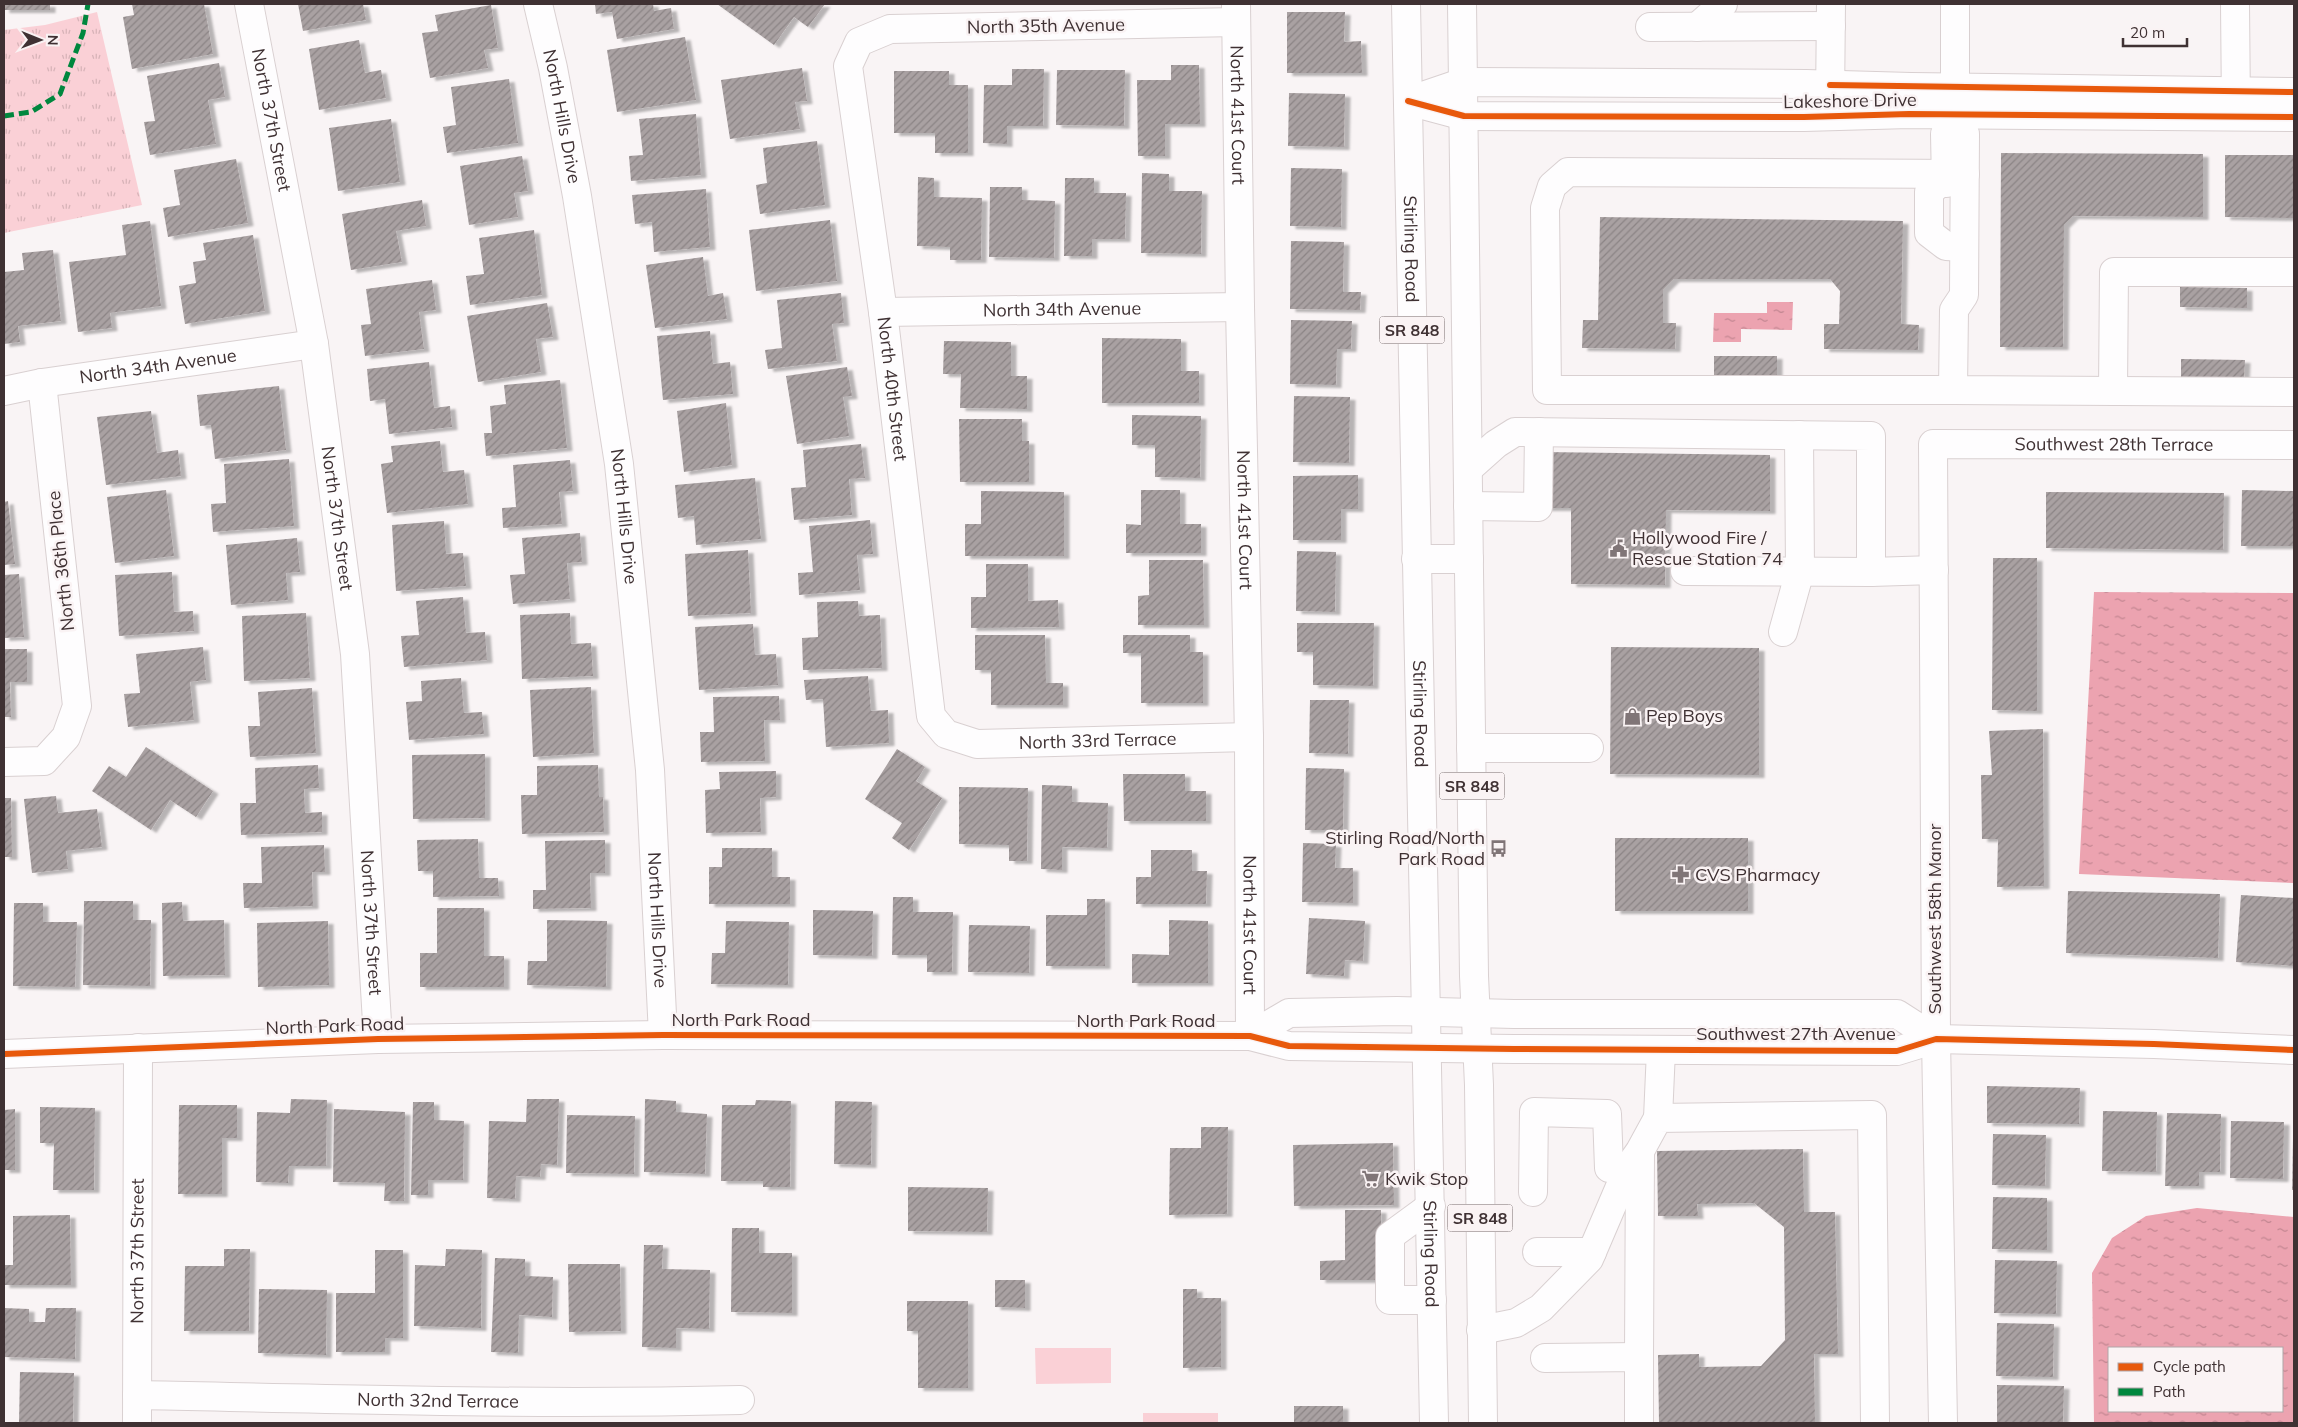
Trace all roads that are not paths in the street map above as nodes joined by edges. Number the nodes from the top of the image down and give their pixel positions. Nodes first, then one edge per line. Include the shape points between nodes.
1 (249, 4) edge
2 (538, 4) edge
3 (1406, 4) edge
4 (1462, 4) edge
5 (1723, 4) edge
6 (1806, 4) edge
7 (1955, 4) edge
8 (2235, 4) edge
9 (1236, 13) edge
10 (1829, 19) edge
11 (1650, 27) dead end
12 (1697, 27) junction
13 (859, 42) joint
14 (1464, 82) junction
15 (1830, 85) junction
16 (1956, 86) junction
17 (2294, 92) edge
18 (1408, 101) junction
19 (2236, 104) junction
20 (1464, 116) junction
21 (1830, 116) junction
22 (2294, 117) edge
23 (1955, 120) junction
24 (1952, 175) junction
25 (2294, 272) edge
26 (1240, 307) junction
27 (883, 312) junction
28 (314, 344) junction
29 (42, 383) junction
30 (1953, 390) junction
31 (4, 391) edge
32 (2112, 391) junction
33 (2294, 392) edge
34 (1539, 432) junction
35 (1799, 435) junction
36 (1933, 444) joint
37 (2294, 445) edge
38 (1468, 469) junction
39 (1468, 506) junction
40 (1416, 559) junction
41 (1469, 559) junction
42 (1934, 570) junction
43 (1685, 571) dead end
44 (1800, 571) junction
45 (1870, 572) junction
46 (1783, 632) dead end
47 (946, 734) joint
48 (1249, 737) junction
49 (1471, 748) junction
50 (1589, 748) dead end
51 (4, 762) edge
52 (1427, 1012) junction
53 (1476, 1012) junction
54 (1776, 1014) junction
55 (664, 1035) junction
56 (1250, 1036) junction
57 (1936, 1039) junction
58 (378, 1040) junction
59 (1428, 1047) junction
60 (138, 1048) junction
61 (1477, 1048) junction
62 (1661, 1050) junction
63 (1737, 1050) junction
64 (2294, 1050) edge
65 (4, 1054) edge
66 (1658, 1118) junction
67 (1634, 1160) junction
68 (1533, 1192) dead end
69 (1431, 1206) junction
70 (1537, 1252) dead end
71 (1592, 1252) junction
72 (1432, 1300) junction
73 (1481, 1330) junction
74 (1639, 1357) junction
75 (1544, 1358) dead end
76 (137, 1395) junction
77 (740, 1400) dead end
78 (414, 1412) edge
79 (659, 1412) edge
80 (137, 1423) edge
81 (1434, 1423) edge
82 (1482, 1423) edge
83 (1639, 1423) edge
84 (1875, 1423) edge
85 (1943, 1423) edge

1 - 28 street, North 37th Street
2 - 55 street, North Hills Drive via 577,196 619,464 650,770
3 - 18 street, Stirling Road / SR 848
4 - 14 street, SR 848
5 - 12 street
6 - 10 street
7 - 16 street
8 - 19 street
9 - 13 street, North 35th Avenue via 890,29
9 - 26 street, North 41st Court
10 - 12 street
10 - 15 street
11 - 12 street
13 - 27 street, North 40th Street via 848,66
14 - 15 street, Lakeshore Drive
14 - 18 street, Lakeshore Drive
14 - 20 street, SR 848
15 - 16 street, Lakeshore Drive
15 - 21 street, Lakeshore Drive
16 - 19 street, Lakeshore Drive
16 - 23 street
17 - 19 street, Lakeshore Drive
18 - 20 street, Lakeshore Drive
18 - 40 street, Stirling Road / SR 848
19 - 22 street, Lakeshore Drive
19 - 23 street, Lakeshore Drive
20 - 21 street, Lakeshore Drive
20 - 38 street, SR 848
21 - 23 street, Lakeshore Drive
23 - 24 street via 1965,134
24 - 30 street via 1955,246 1964,295 1954,310
24 - 30 street via 1568,172 1552,186 1545,208 1547,390
25 - 32 street via 2114,272
26 - 27 street, North 34th Avenue
26 - 48 street, North 41st Court
27 - 47 street, North 40th Street via 931,716
28 - 29 street, North 34th Avenue
28 - 58 street, North 37th Street via 355,654
29 - 31 street, North 34th Avenue
29 - 51 street, North 36th Place via 76,706 66,737 44,761
30 - 32 street
32 - 33 street
34 - 35 street
34 - 38 street via 1515,432
34 - 39 street via 1538,507
35 - 44 street
35 - 45 street via 1871,436
36 - 37 street, Southwest 28th Terrace
36 - 42 street, Southwest 58th Manor
38 - 39 street, SR 848
39 - 41 street, SR 848
40 - 41 street
40 - 52 street, Stirling Road / SR 848
41 - 49 street, SR 848
42 - 45 street
42 - 57 street, Southwest 58th Manor
43 - 44 street
44 - 45 street
44 - 46 street
47 - 48 street, North 33rd Terrace via 977,744
48 - 56 street, North 41st Court
49 - 50 street
49 - 53 street, SR 848
52 - 53 street
52 - 56 street via 1289,1013
52 - 59 street, Stirling Road / SR 848
53 - 54 street, Southwest 27th Avenue
53 - 61 street, SR 848
54 - 57 street, Southwest 27th Avenue via 1897,1014
54 - 63 street via 1772,1028 1758,1040
55 - 56 street, North Park Road
55 - 58 street, North Park Road
56 - 59 street, North Park Road via 1289,1046
57 - 63 street, Southwest 27th Avenue via 1897,1051
57 - 64 street, Southwest 27th Avenue
57 - 85 street, Southwest 58th Manor
58 - 60 street, North Park Road
59 - 61 street, North Park Road
59 - 69 street, Stirling Road / SR 848
60 - 65 street, North Park Road
60 - 76 street, North 37th Street
61 - 62 street, Southwest 27th Avenue
61 - 73 street, SR 848
62 - 63 street, Southwest 27th Avenue
62 - 66 street
66 - 67 street
66 - 84 street via 1872,1115
67 - 68 street via 1609,1168 1607,1114 1534,1112
67 - 71 street
67 - 74 street
69 - 72 street, Stirling Road / SR 848
69 - 72 street via 1390,1236 1390,1300
70 - 71 street
71 - 73 street via 1590,1260 1541,1308 1516,1323
72 - 81 street, Stirling Road / SR 848
73 - 82 street, SR 848
74 - 75 street
74 - 83 street
76 - 78 street, North 32nd Terrace
76 - 80 street, North 37th Street
77 - 79 street, North 32nd Terrace
78 - 79 street, North 32nd Terrace

